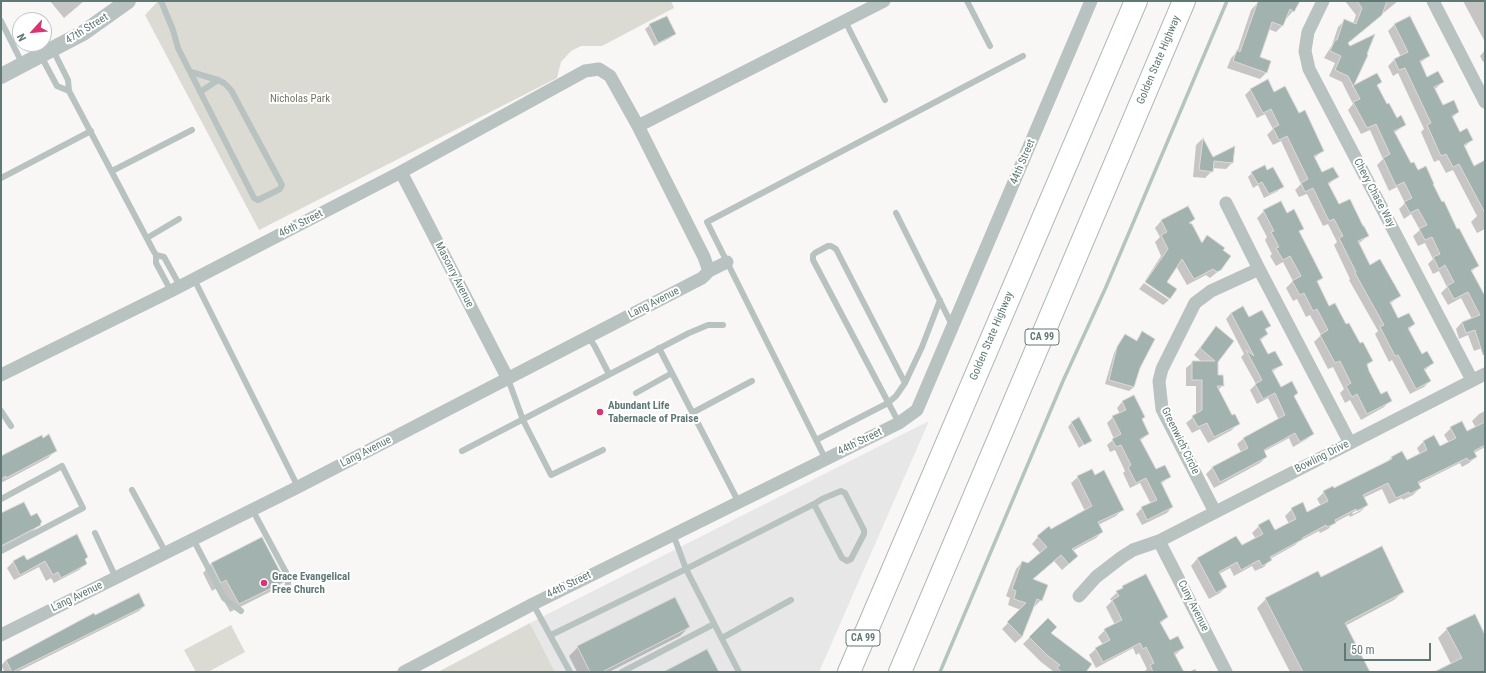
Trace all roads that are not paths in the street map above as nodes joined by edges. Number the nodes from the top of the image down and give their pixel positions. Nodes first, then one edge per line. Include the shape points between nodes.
1 (128, 1) edge
2 (162, 1) edge
3 (884, 1) edge
4 (967, 1) edge
5 (1091, 1) edge
6 (1136, 1) edge
7 (1184, 1) edge
8 (1323, 1) edge
9 (1434, 1) edge
10 (1, 21) edge
11 (845, 21) junction
12 (990, 46) dead end
13 (52, 49) edge
14 (46, 52) junction
15 (1023, 56) dead end
16 (23, 65) junction
17 (191, 72) junction
18 (1, 76) edge
19 (218, 80) junction
20 (69, 91) junction
21 (200, 92) junction
22 (885, 100) dead end
23 (1485, 102) edge
24 (638, 126) junction
25 (192, 130) dead end
26 (91, 131) junction
27 (112, 171) junction
28 (401, 172) junction
29 (1, 178) edge
30 (1226, 203) dead end
31 (896, 213) dead end
32 (179, 219) dead end
33 (147, 238) junction
34 (156, 255) junction
35 (727, 262) junction
36 (1259, 269) junction
37 (709, 271) junction
38 (194, 279) junction
39 (176, 289) junction
40 (940, 300) junction
41 (723, 325) dead end
42 (953, 326) junction
43 (588, 337) junction
44 (658, 348) junction
45 (609, 374) junction
46 (672, 374) junction
47 (1485, 374) edge
48 (1, 375) edge
49 (508, 379) junction
50 (752, 380) dead end
51 (1472, 380) junction
52 (905, 383) junction
53 (636, 393) dead end
54 (888, 403) junction
55 (1, 411) edge
56 (692, 413) junction
57 (524, 420) junction
58 (899, 423) junction
59 (11, 426) dead end
60 (816, 440) junction
61 (1350, 443) junction
62 (603, 450) dead end
63 (462, 451) dead end
64 (825, 458) junction
65 (298, 487) junction
66 (132, 490) dead end
67 (1, 499) edge
68 (738, 501) junction
69 (814, 504) junction
70 (252, 509) junction
71 (1215, 512) junction
72 (95, 532) dead end
73 (673, 534) junction
74 (193, 539) junction
75 (1160, 541) junction
76 (1, 551) edge
77 (166, 553) junction
78 (686, 569) junction
79 (116, 578) junction
80 (286, 588) dead end
81 (1079, 596) dead end
82 (791, 600) dead end
83 (533, 604) junction
84 (242, 611) dead end
85 (714, 624) junction
86 (1, 635) edge
87 (551, 635) junction
88 (722, 638) junction
89 (404, 672) edge
90 (570, 672) edge
91 (622, 672) edge
92 (739, 672) edge
93 (849, 672) edge
94 (900, 672) edge
95 (1226, 672) edge

1 - 13 street, 47th Street via 83,33
2 - 17 lane via 178,48
3 - 11 street
4 - 12 lane
5 - 42 street, 44th Street
6 - 93 highway, Golden State Highway / CA 99
7 - 94 highway, Golden State Highway / CA 99
8 - 51 street, Chevy Chase Way via 1308,32 1305,51 1309,69
9 - 23 street
10 - 16 lane
11 - 22 lane
11 - 24 street
14 - 16 street, 47th Street
14 - 20 lane via 68,80
14 - 20 lane via 57,86
15 - 35 lane via 707,222
16 - 18 street, 47th Street
17 - 19 lane
17 - 21 lane
19 - 21 lane
19 - 21 lane via 231,90 282,185 280,189 258,200 254,198
20 - 26 lane
24 - 28 street, 46th Street via 610,76 599,69 585,71
24 - 37 street
25 - 27 lane
26 - 27 lane
26 - 29 lane
27 - 33 lane
28 - 38 street, 46th Street
28 - 49 street, Masonry Avenue
30 - 36 street
31 - 40 lane
32 - 33 lane
33 - 34 lane
34 - 39 lane via 156,264
34 - 39 lane via 164,257
35 - 37 street, Lang Avenue
35 - 60 lane
36 - 61 street
36 - 71 street, Greenwich Circle via 1211,291 1195,303 1162,369 1159,381 1162,409
37 - 43 street, Lang Avenue via 702,278
38 - 39 street, 46th Street
38 - 65 lane
39 - 48 street, 46th Street
40 - 42 lane
40 - 52 lane
41 - 44 lane via 708,325
42 - 58 street, 44th Street via 917,410
43 - 45 lane
43 - 49 street, Lang Avenue
44 - 45 lane
44 - 46 lane
45 - 57 lane
46 - 53 lane
46 - 56 lane
47 - 51 street, Bowling Drive
49 - 57 lane
49 - 65 street, Lang Avenue
50 - 56 lane
51 - 61 street, Bowling Drive
52 - 54 lane
52 - 54 lane via 836,250 828,246 813,254 813,260
54 - 58 lane
54 - 60 lane
55 - 59 lane
56 - 68 lane
57 - 62 lane via 551,475
57 - 63 lane
58 - 64 street, 44th Street
60 - 64 lane
61 - 71 street, Bowling Drive
64 - 68 street, 44th Street
65 - 70 street, Lang Avenue
66 - 77 lane
67 - 76 lane via 62,466 83,508
68 - 73 street, 44th Street
69 - 69 lane via 840,491 845,494 864,532 851,559 847,561 842,558
69 - 78 lane
70 - 74 street, Lang Avenue
70 - 80 lane via 289,578
71 - 75 street, Bowling Drive
72 - 79 lane
73 - 78 lane
73 - 83 street, 44th Street
74 - 77 street, Lang Avenue
74 - 84 lane via 224,598
75 - 81 street, Bowling Drive via 1122,557
75 - 95 street, Cuny Avenue
77 - 79 street, Lang Avenue
78 - 85 lane
78 - 87 lane
79 - 86 street, Lang Avenue
82 - 88 lane
83 - 87 lane
83 - 89 street, 44th Street
85 - 88 lane
85 - 91 lane
87 - 90 lane
88 - 92 lane

